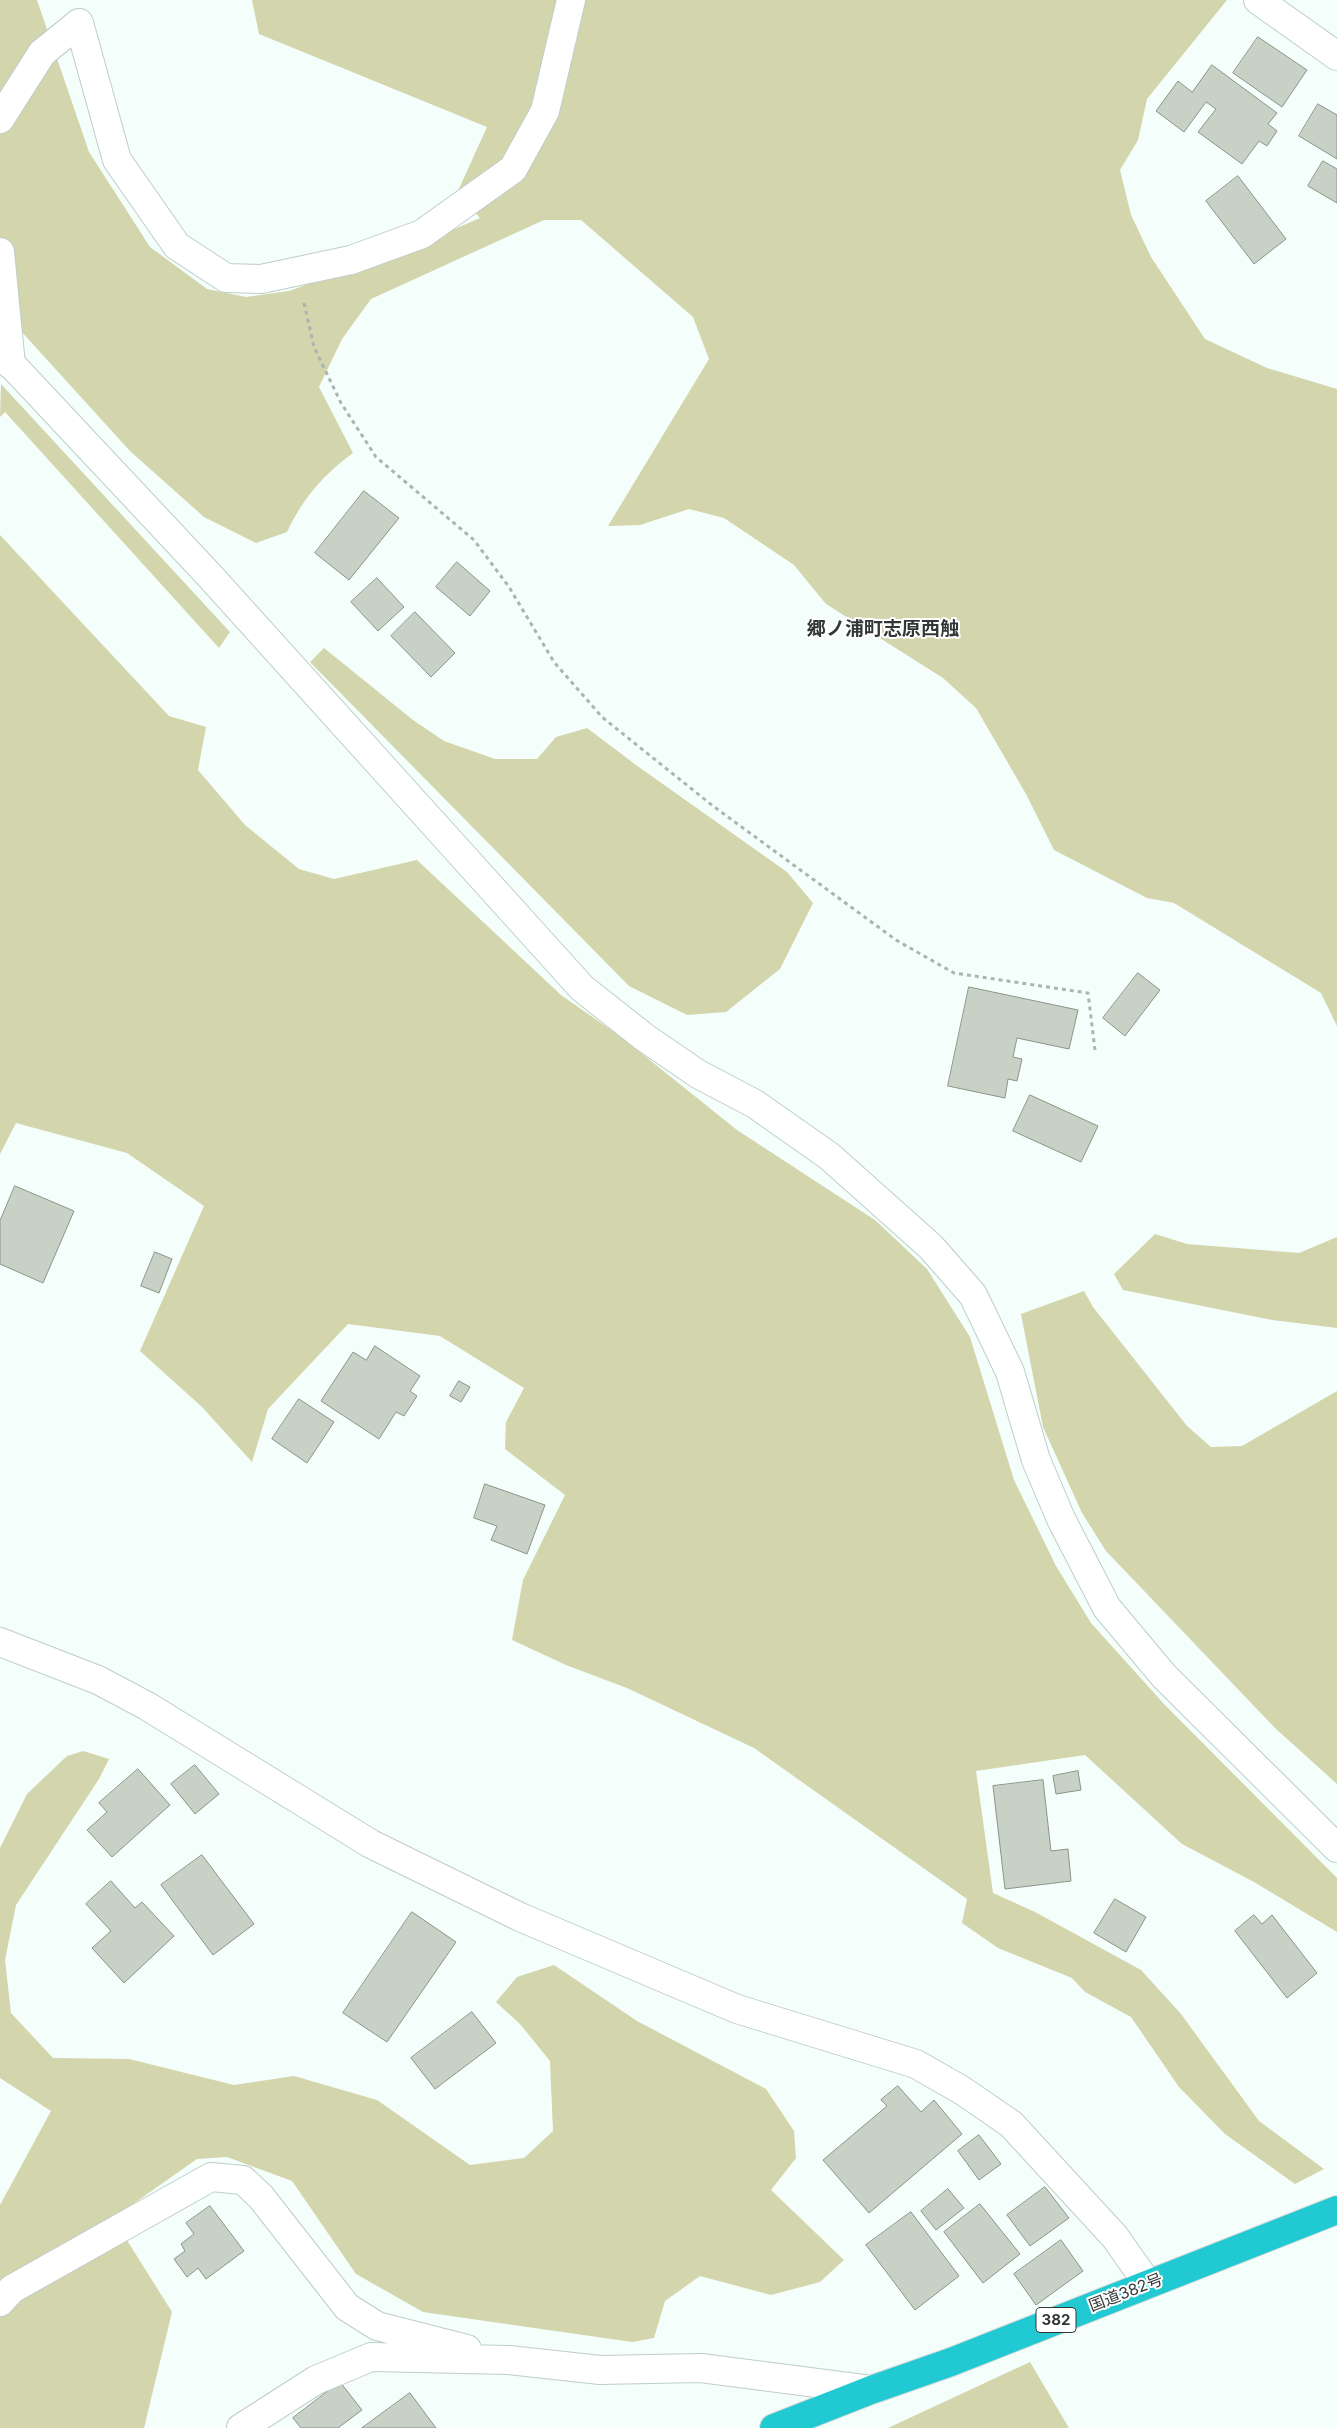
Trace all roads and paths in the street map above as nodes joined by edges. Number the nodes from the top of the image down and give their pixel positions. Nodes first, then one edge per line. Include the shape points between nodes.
1 (572, 0) edge
2 (1258, 0) edge
3 (1337, 56) edge
4 (0, 119) edge
5 (0, 252) edge
6 (303, 271) junction
7 (6, 359) edge
8 (1095, 1050) dead end
9 (0, 1642) edge
10 (1337, 1848) edge
11 (1337, 2210) edge
12 (1148, 2284) junction
13 (0, 2302) edge
14 (510, 2360) junction
15 (871, 2390) junction
16 (241, 2428) edge
17 (774, 2428) edge

1 - 6 street via 545,111 514,169 422,234 352,260
2 - 3 street
4 - 6 street via 42,53 79,23 117,160 177,246 226,278 261,279
5 - 7 street
6 - 8 path via 305,310 314,347 341,403 376,457 474,540 509,587 554,662 602,717 736,824 896,940 954,973 1088,993
7 - 10 street via 203,568 582,988 698,1074 755,1104 829,1156 931,1247 972,1295 1010,1372 1036,1460 1061,1519 1107,1608 1164,1676
9 - 12 street via 123,1692 372,1844 520,1917 736,2008 924,2068 1011,2124 1115,2237
11 - 12 highway, 国道382号 / 382
12 - 15 highway, 国道382号 / 382
13 - 14 street via 20,2284 211,2177 243,2180 261,2197 347,2307 378,2326
14 - 15 street via 600,2370 701,2368
14 - 16 street via 371,2356 316,2380
15 - 17 highway, 国道382号 / 382

